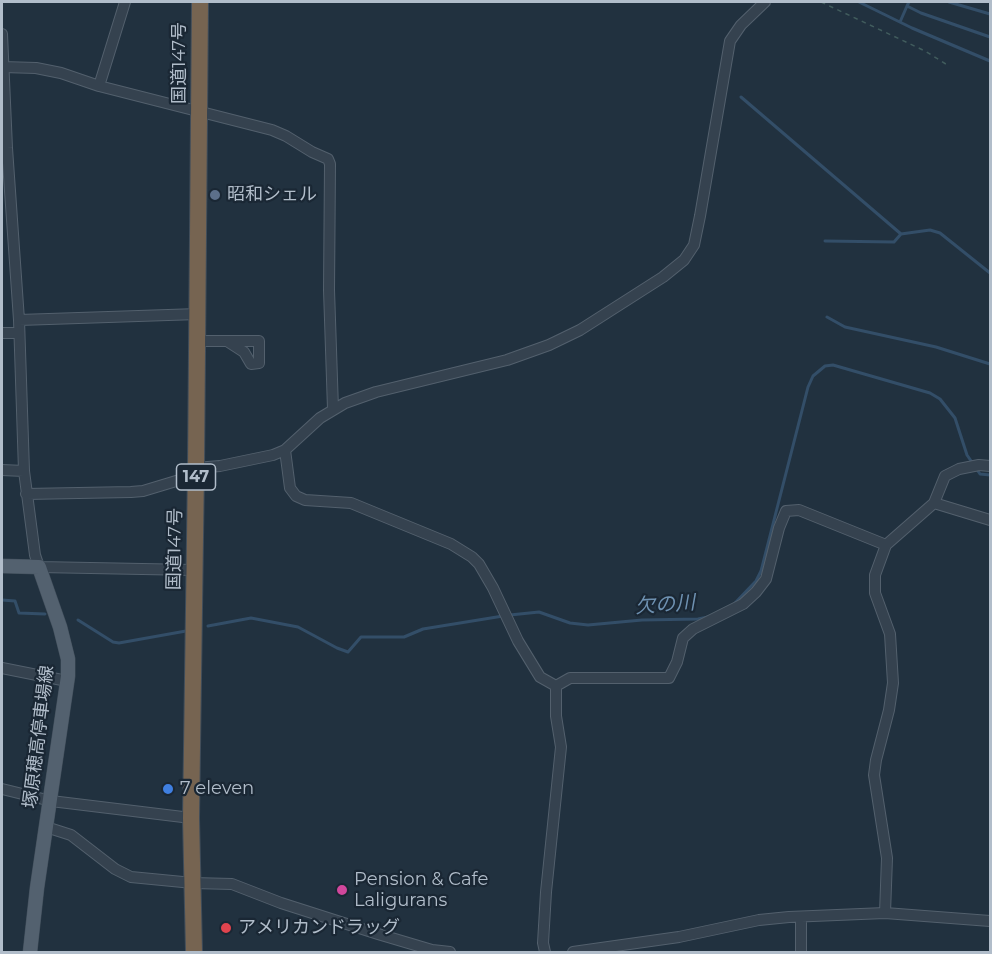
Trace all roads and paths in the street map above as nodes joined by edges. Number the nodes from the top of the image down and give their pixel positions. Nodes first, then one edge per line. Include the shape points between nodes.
1 (125, 2) edge
2 (200, 2) edge
3 (765, 2) edge
4 (821, 2) edge
5 (2, 34) edge
6 (949, 66) dead end
7 (3, 67) edge
8 (99, 86) junction
9 (199, 111) junction
10 (4, 148) edge
11 (198, 314) junction
12 (20, 320) junction
13 (2, 333) edge
14 (19, 333) junction
15 (198, 341) junction
16 (227, 341) dead end
17 (333, 409) junction
18 (285, 450) junction
19 (980, 466) edge
20 (2, 470) edge
21 (24, 471) junction
22 (196, 471) junction
23 (26, 494) junction
24 (934, 503) junction
25 (990, 520) edge
26 (886, 545) junction
27 (2, 566) edge
28 (39, 567) junction
29 (194, 570) junction
30 (2, 668) edge
31 (67, 681) junction
32 (556, 686) junction
33 (2, 789) edge
34 (51, 801) junction
35 (190, 818) junction
36 (46, 827) junction
37 (193, 883) junction
38 (885, 913) junction
39 (801, 918) junction
40 (990, 921) edge
41 (30, 952) edge
42 (194, 952) edge
43 (450, 952) edge
44 (545, 952) edge
45 (573, 952) edge
46 (801, 952) edge

1 - 8 street
2 - 9 highway, 国道147号 / 147
3 - 17 street via 730,42 694,245 684,260 580,330 549,345 507,360 376,392
4 - 6 path via 908,42
5 - 7 street
7 - 8 street via 36,68
7 - 10 street
8 - 9 street
9 - 11 highway, 国道147号 / 147
9 - 17 street via 277,131 328,159
10 - 12 street
11 - 12 street
11 - 15 highway, 国道147号 / 147
12 - 14 street
13 - 14 street
14 - 21 street
15 - 16 street
15 - 22 highway, 国道147号 / 147
17 - 18 street
18 - 22 street
18 - 32 street via 291,488 296,496 351,503 451,544 472,557 540,677
19 - 24 street via 945,476
20 - 21 street
21 - 23 street
22 - 23 street via 142,491
22 - 29 highway, 国道147号 / 147
23 - 28 street
24 - 25 street
24 - 26 street
26 - 32 street via 799,510 786,511 766,579 743,604 683,638 669,678 570,678
26 - 38 street via 875,575 875,593 890,634 893,683 874,775 887,858
27 - 28 main road
28 - 29 street
28 - 31 main road, 塚原穂高停車場線 via 66,646
29 - 35 highway, 国道147号 / 147
30 - 31 street
31 - 34 main road, 塚原穂高停車場線
32 - 44 street via 561,747 546,892
33 - 34 street
34 - 35 street
34 - 36 main road, 塚原穂高停車場線
35 - 37 highway, 国道147号 / 147
36 - 37 street via 71,835 131,877
36 - 41 main road, 塚原穂高停車場線
37 - 42 highway, 国道147号 / 147
37 - 43 street via 232,884 387,937
38 - 39 street
38 - 40 street
39 - 45 street via 759,920 679,937
39 - 46 street

